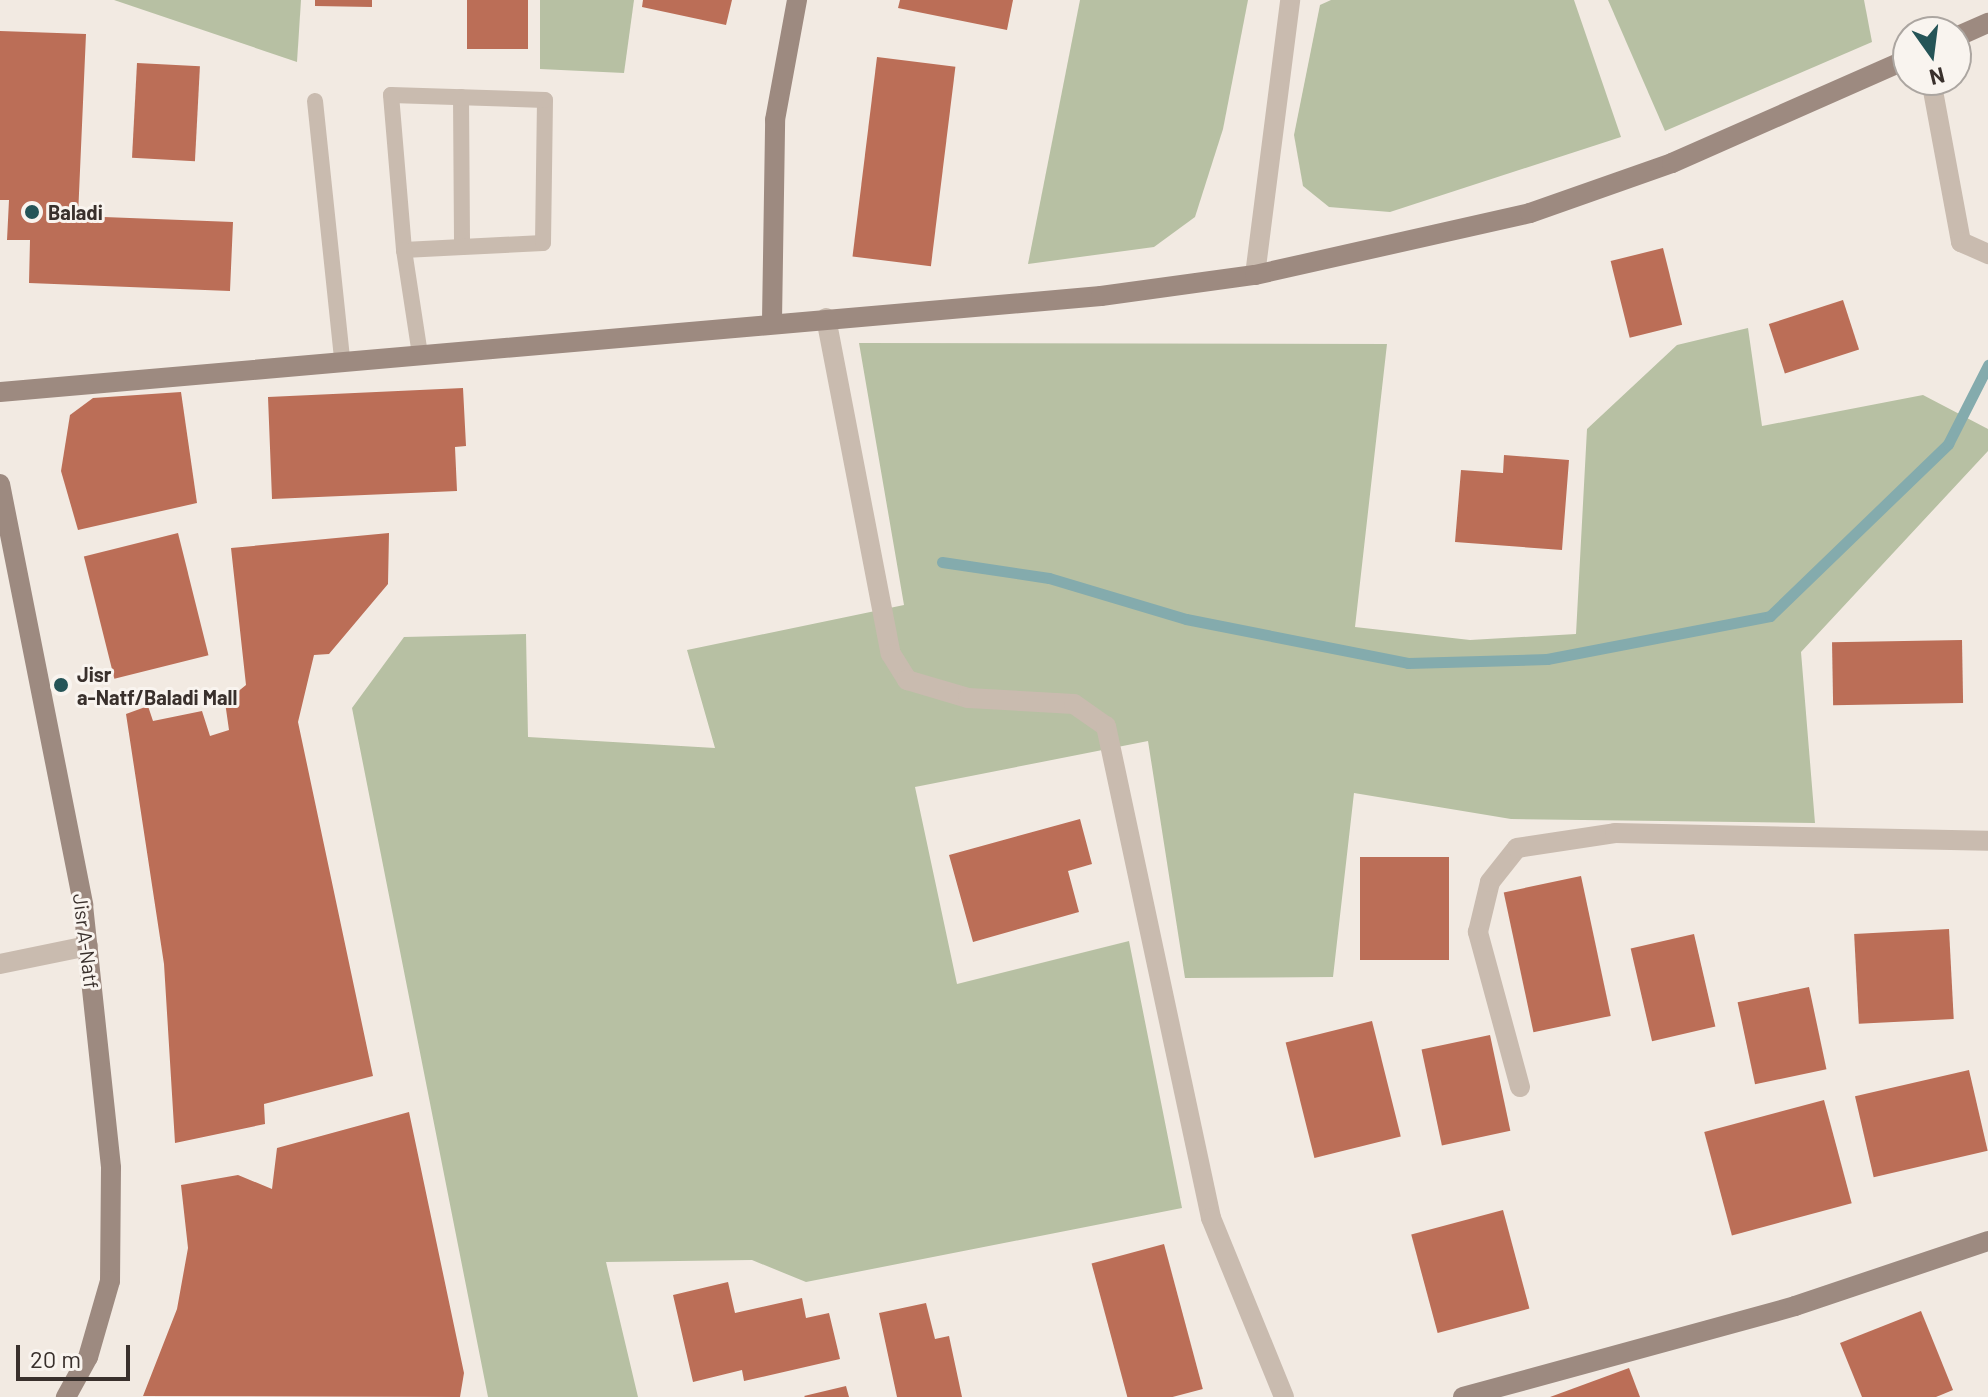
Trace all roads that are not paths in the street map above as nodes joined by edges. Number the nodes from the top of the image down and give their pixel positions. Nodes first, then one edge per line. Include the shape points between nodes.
1 (797, 0) edge
2 (1290, 0) edge
3 (1892, 66) edge
4 (1934, 96) edge
5 (461, 97) junction
6 (315, 101) dead end
7 (462, 247) junction
8 (404, 250) junction
9 (1988, 254) edge
10 (1255, 275) junction
11 (826, 318) junction
12 (772, 321) junction
13 (420, 354) junction
14 (342, 360) junction
15 (0, 392) edge
16 (0, 484) edge
17 (1988, 841) edge
18 (88, 946) junction
19 (0, 964) edge
20 (1520, 1087) dead end
21 (1988, 1241) edge
22 (66, 1397) edge
23 (1284, 1397) edge
24 (1463, 1397) edge

1 - 12 street via 775,120
2 - 10 street
3 - 10 street via 1672,163 1530,213
4 - 9 street via 1961,242
5 - 7 lane
5 - 7 lane via 545,100 543,243
5 - 8 lane via 391,95
6 - 14 lane
7 - 8 lane
8 - 13 lane
10 - 11 street
11 - 12 street
11 - 23 street via 891,654 907,680 968,698 1074,704 1106,726 1211,1218
12 - 13 street
13 - 14 street
14 - 15 street
16 - 18 street, Jisr A-Natf
17 - 20 street via 1724,841 1615,833 1517,848 1490,882 1478,932
18 - 19 street
18 - 22 street, Jisr A-Natf via 111,1168 110,1281 88,1357
21 - 24 street via 1795,1306

